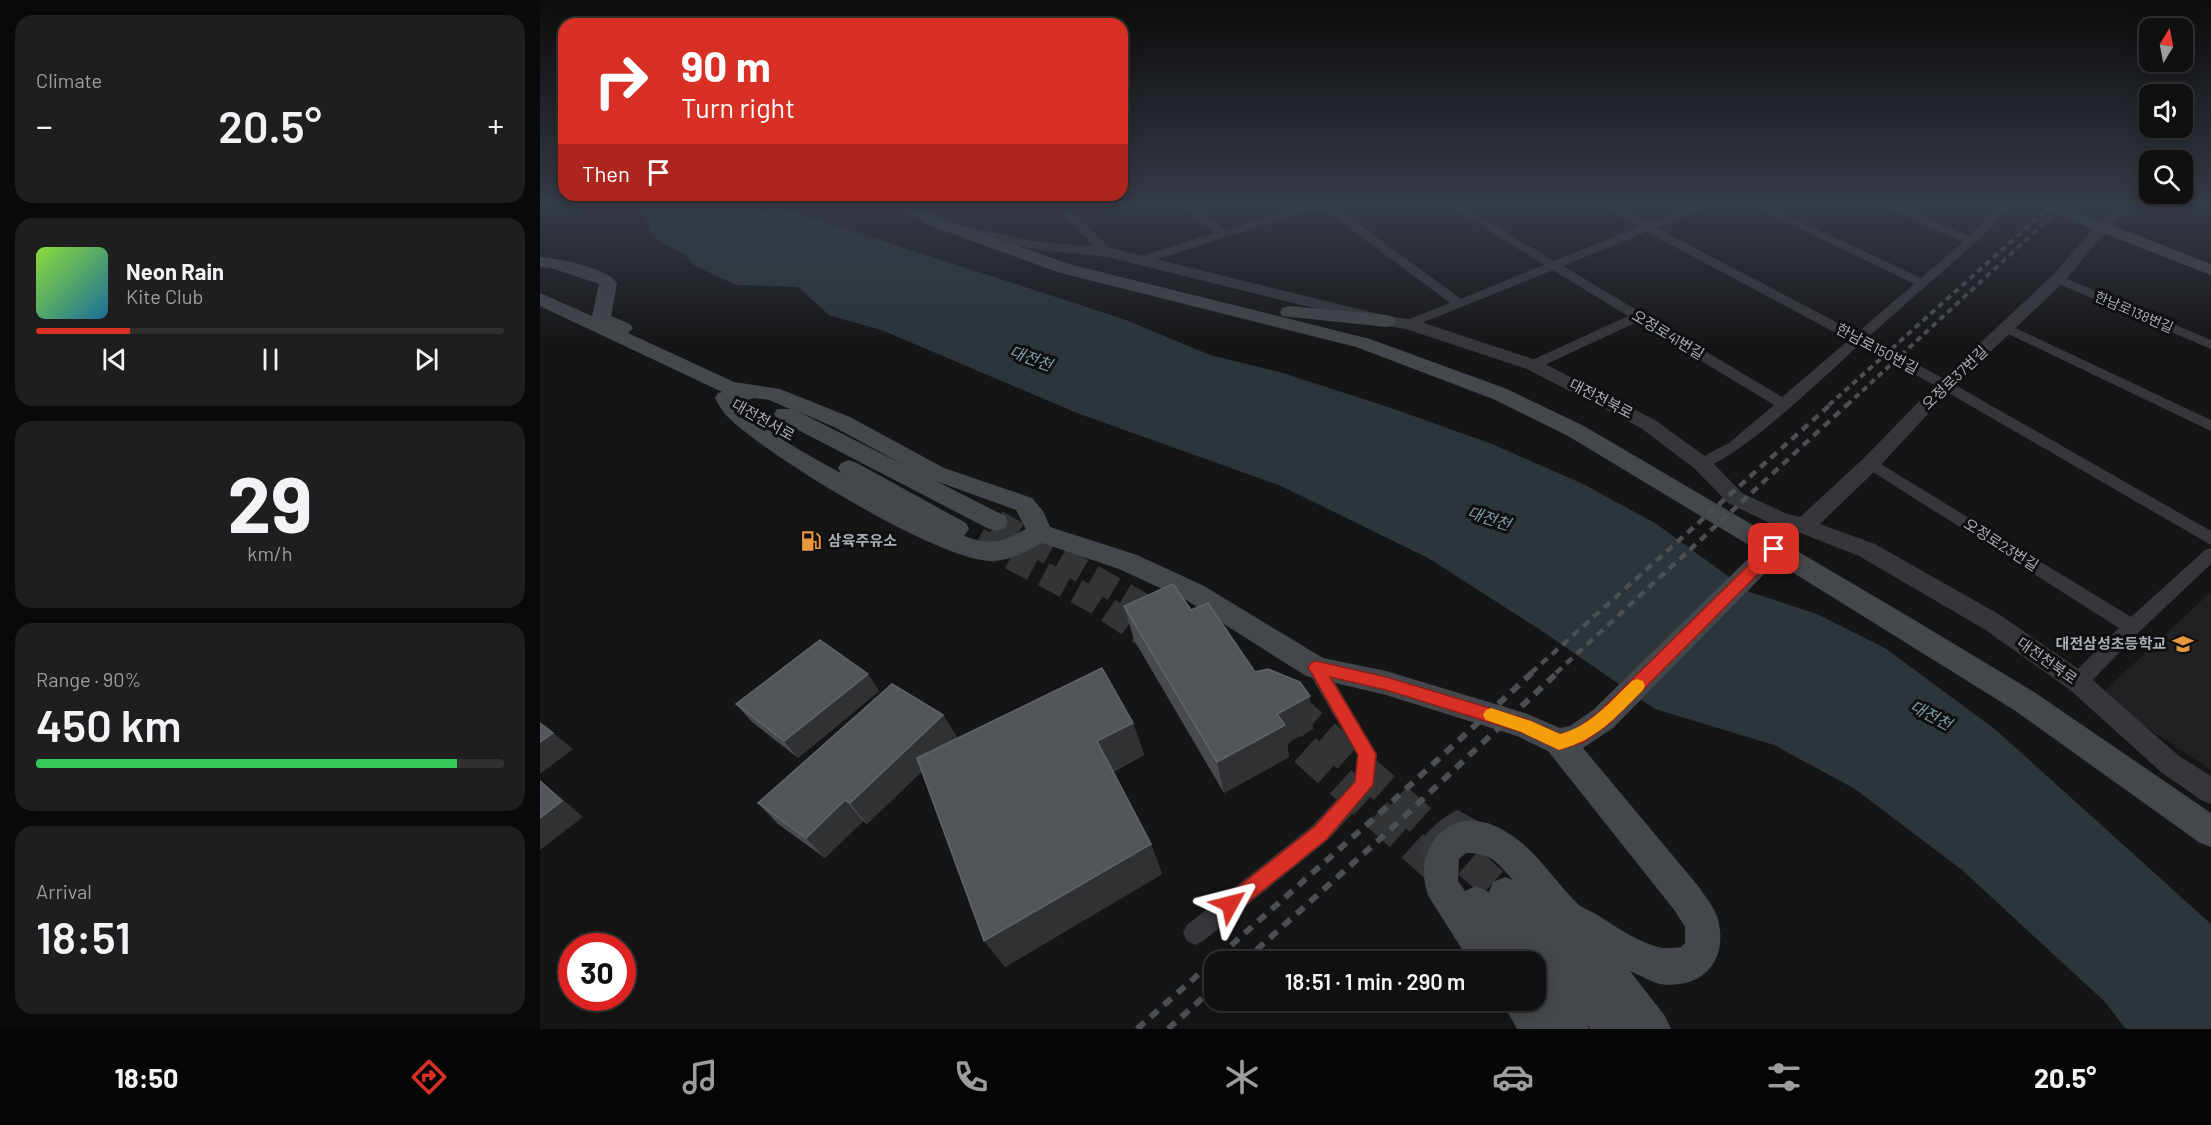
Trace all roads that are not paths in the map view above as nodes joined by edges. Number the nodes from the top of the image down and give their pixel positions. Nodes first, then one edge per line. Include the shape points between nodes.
1 (1016, 251) edge
2 (1096, 251) edge
3 (1170, 251) edge
4 (1388, 251) edge
5 (1530, 251) edge
6 (1592, 251) edge
7 (1692, 251) edge
8 (1855, 251) edge
9 (1960, 251) edge
10 (2083, 251) edge
11 (2169, 251) edge
12 (2195, 251) edge
13 (1107, 252) joint
14 (2211, 256) edge
15 (1138, 261) junction
16 (540, 262) edge
17 (1555, 266) junction
18 (2211, 270) edge
19 (2058, 279) junction
20 (1923, 283) junction
21 (540, 299) edge
22 (1460, 304) junction
23 (1215, 305) junction
24 (540, 317) edge
25 (1636, 317) junction
26 (1387, 321) junction
27 (1409, 324) junction
28 (2007, 328) junction
29 (1859, 339) junction
30 (2211, 345) edge
31 (656, 352) junction
32 (1533, 365) junction
33 (1945, 385) junction
34 (728, 393) junction
35 (1781, 403) junction
36 (2211, 426) edge
37 (1871, 463) junction
38 (1701, 464) junction
39 (996, 522) tunnel mouth
40 (1804, 526) junction
41 (1040, 533) junction
42 (2211, 539) edge
43 (978, 540) tunnel mouth
44 (1774, 549) junction
45 (2211, 554) edge
46 (1897, 622) junction
47 (2132, 627) junction
48 (1316, 668) junction
49 (2078, 682) junction
50 (1559, 742) junction
51 (2211, 791) edge
52 (2211, 816) edge
53 (2211, 832) edge
54 (1563, 913) junction
55 (1195, 933) dead end
56 (1483, 951) edge
57 (1514, 951) edge
58 (1541, 951) edge
59 (1546, 957) edge
60 (1546, 998) edge
61 (1527, 1011) edge
62 (1540, 1029) edge
63 (1569, 1029) edge
64 (1614, 1029) edge
65 (1652, 1029) edge

1 - 23 main road via 1063,268
2 - 13 street, 대전천북로
3 - 15 street
4 - 22 street
5 - 17 street, 오정로41번길
6 - 17 street
7 - 29 street, 한남로150번길
8 - 20 street
9 - 20 street
10 - 19 street, 오정로37번길
11 - 18 main road
12 - 14 main road
13 - 15 street, 대전천북로
15 - 26 street, 대전천북로
16 - 31 main road via 604,279 608,284 601,318 643,337
17 - 22 street
17 - 25 street, 오정로41번길
19 - 28 street, 오정로37번길
19 - 30 street, 한남로138번길
20 - 29 street
21 - 31 main road
22 - 27 street
23 - 26 main road
23 - 44 main road via 1363,343 1500,394 1576,431
24 - 34 main road, 대전천서로
25 - 32 street
25 - 35 street, 오정로41번길
26 - 27 street, 대전천북로
27 - 32 street, 대전천북로
28 - 33 street, 오정로37번길
28 - 36 street
29 - 33 street, 한남로150번길
29 - 35 street
31 - 34 main road
32 - 38 street, 대전천북로 via 1648,424
33 - 37 street, 오정로37번길
33 - 42 street, 한남로150번길
34 - 39 main road
34 - 41 main road via 773,394 842,422 936,473 1024,504
34 - 41 main road via 738,416 785,450 914,525 968,548 990,552 1017,545
34 - 43 main road, 대전천서로
35 - 38 street via 1734,447
37 - 40 street, 오정로37번길
37 - 47 street, 오정로23번길
38 - 40 street, 대전천북로 via 1735,498 1781,520
40 - 49 street, 대전천북로 via 1868,550 1992,622
41 - 48 main road via 1128,562 1195,593
44 - 46 main road
44 - 50 main road via 1603,719 1578,737
45 - 47 street
46 - 52 main road via 2010,682
46 - 53 main road via 2024,701
47 - 49 street
48 - 50 main road via 1386,683 1526,726
48 - 55 street via 1367,754 1364,785 1320,833
49 - 51 street, 대전천북로 via 2170,764
50 - 54 main road via 1687,899 1702,923 1703,950 1689,964 1660,966 1620,949
54 - 56 main road via 1509,851 1486,838 1460,837 1443,852 1441,885
54 - 65 main road
57 - 58 main road via 1491,898
59 - 64 main road
60 - 63 main road
61 - 62 main road

